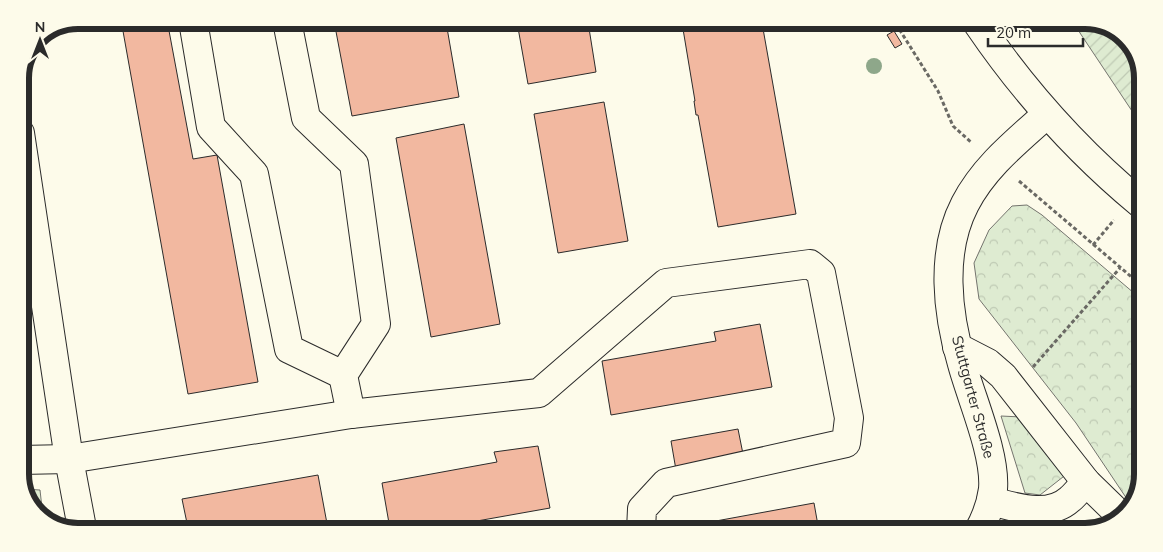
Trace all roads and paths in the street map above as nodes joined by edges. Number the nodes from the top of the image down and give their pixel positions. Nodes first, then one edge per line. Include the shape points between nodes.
1 (194, 29) edge
2 (289, 29) edge
3 (900, 29) edge
4 (981, 29) edge
5 (1046, 114) junction
6 (995, 162) junction
7 (29, 192) edge
8 (1134, 197) edge
9 (1120, 268) junction
10 (1134, 279) edge
11 (957, 347) junction
12 (1046, 352) dead end
13 (343, 374) junction
14 (351, 414) junction
15 (69, 459) junction
16 (29, 460) edge
17 (1086, 482) junction
18 (991, 501) junction
19 (1116, 512) edge
20 (81, 523) edge
21 (641, 523) edge
22 (982, 523) edge

1 - 13 street via 211,128 254,174 289,349
2 - 13 street via 306,118 354,164 376,324
3 - 6 path via 919,55 953,126
4 - 5 street
5 - 6 street, Stuttgarter Straße
5 - 8 street
6 - 9 path
6 - 11 street, Stuttgarter Straße via 965,203 951,242 948,274
7 - 15 street
9 - 10 path
9 - 12 path
11 - 17 street via 988,363 1003,376
11 - 18 street, Stuttgarter Straße via 991,460
13 - 14 street
14 - 15 street
14 - 21 street via 539,393 666,283 810,264 820,273 848,418 846,443 666,483 642,509
15 - 16 street
15 - 20 street
17 - 18 street via 1069,501 1050,510 1025,510
17 - 19 street
18 - 22 street, Stuttgarter Straße

